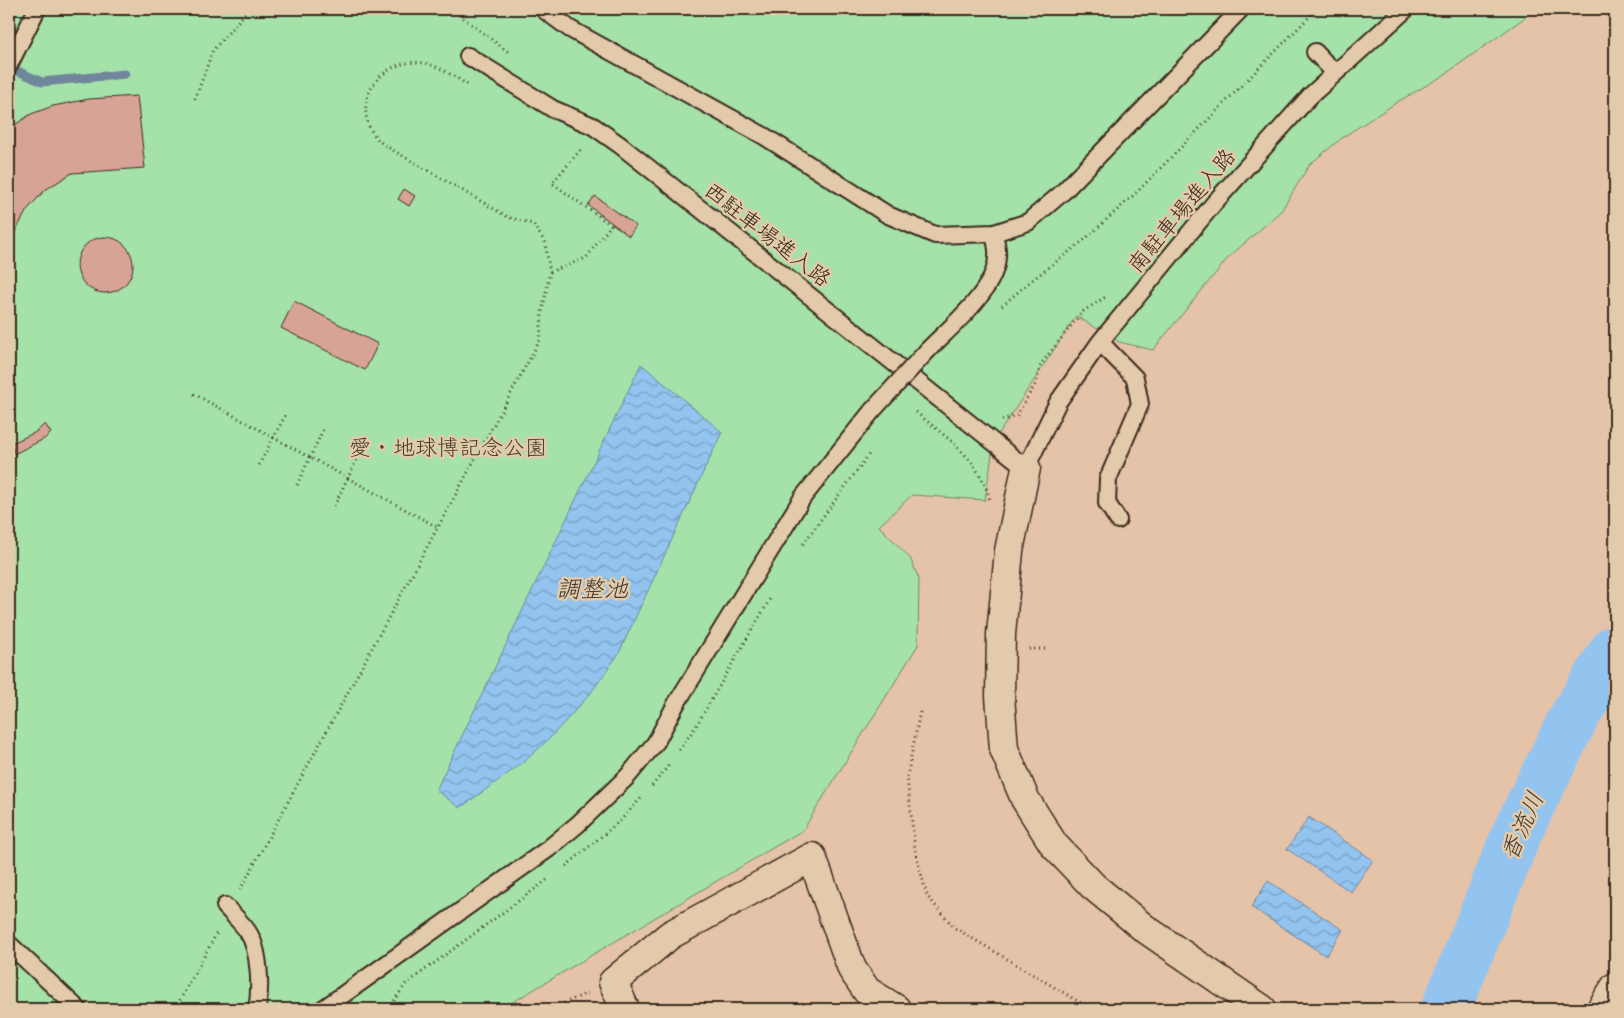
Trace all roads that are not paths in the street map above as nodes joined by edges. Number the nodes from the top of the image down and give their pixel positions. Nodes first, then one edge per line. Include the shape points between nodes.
1 (37, 9) edge
2 (543, 9) edge
3 (1241, 9) edge
4 (1406, 9) edge
5 (1314, 52) dead end
6 (468, 56) dead end
7 (9, 65) edge
8 (1335, 72) junction
9 (994, 233) junction
10 (1100, 342) junction
11 (1026, 468) junction
12 (1118, 520) dead end
13 (227, 908) road end
14 (9, 944) edge
15 (1615, 987) edge
16 (1247, 1005) edge
17 (78, 1009) edge
18 (257, 1009) edge
19 (323, 1009) edge
20 (626, 1009) edge
21 (896, 1009) edge
22 (1601, 1009) edge

1 - 7 lane
2 - 9 lane via 570,29 764,136 888,215 935,236
3 - 9 lane via 1063,192 1028,222
4 - 8 lane, 南駐車場進入路
5 - 8 lane
6 - 11 lane, 西駐車場進入路 via 553,109 593,126 620,145
8 - 10 lane, 南駐車場進入路 via 1215,202
9 - 19 lane, bridge via 998,257 990,282 872,411 803,497 656,742 628,776 548,849
10 - 11 lane, 南駐車場進入路 via 1058,402
10 - 12 lane via 1135,378 1140,404 1108,479 1107,503
11 - 16 street via 1009,551 1001,634 1000,696 1004,749 1025,799 1054,845 1093,886
13 - 18 lane via 249,934 258,962
14 - 17 lane
15 - 22 street
20 - 21 street via 613,982 670,935 812,857 852,968 867,991

